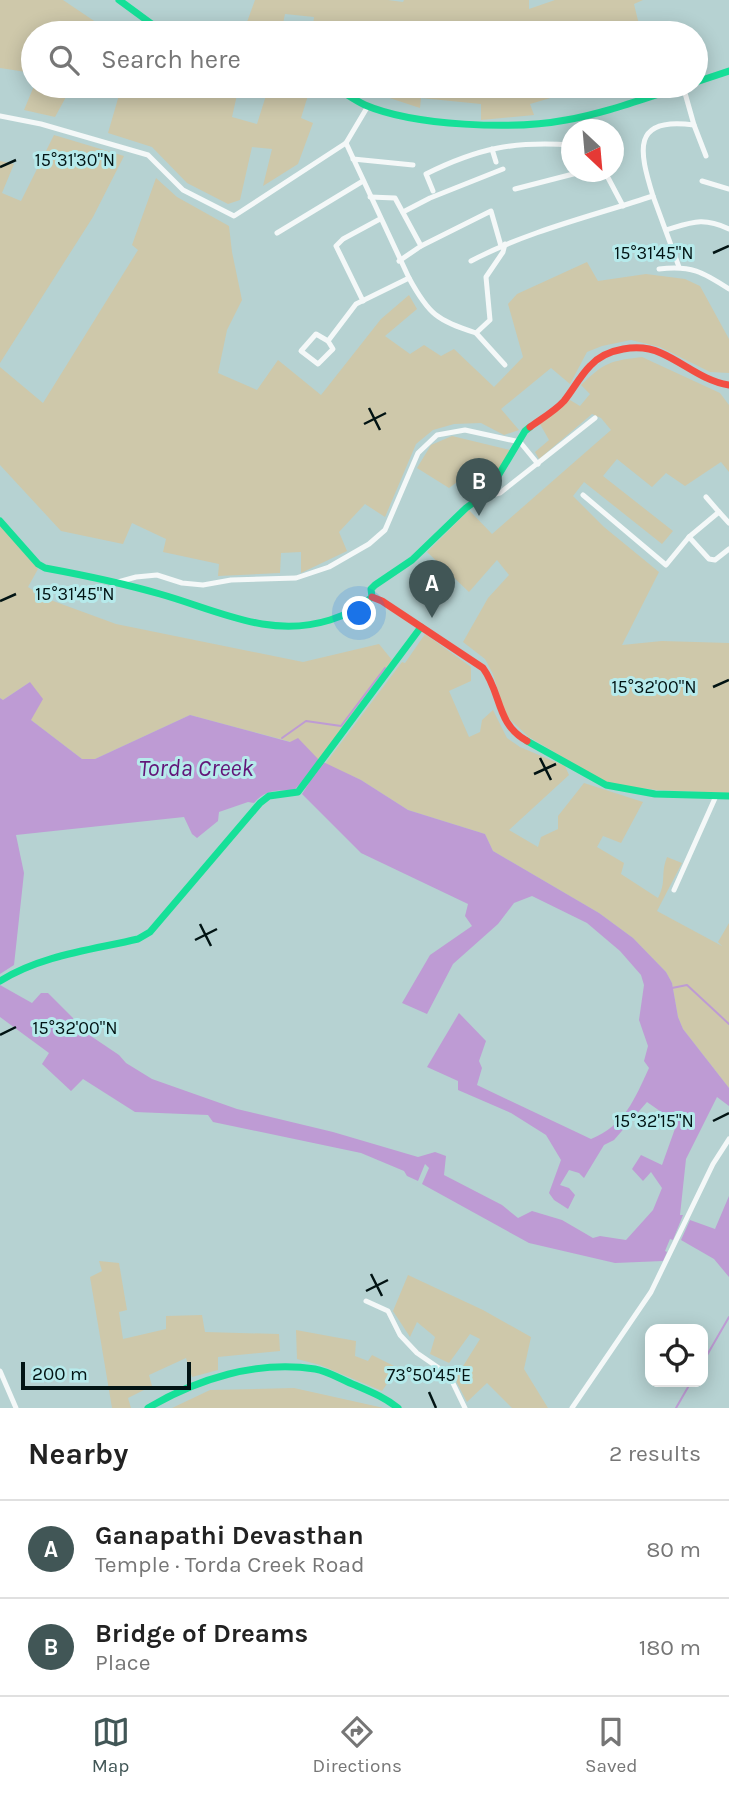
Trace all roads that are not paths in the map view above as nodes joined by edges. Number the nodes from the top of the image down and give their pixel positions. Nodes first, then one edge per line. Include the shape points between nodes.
1 (119, 0) edge
2 (148, 21) edge
3 (729, 71) edge
4 (708, 78) edge
5 (354, 98) edge
6 (643, 98) edge
7 (687, 98) edge
8 (368, 106) junction
9 (0, 116) edge
10 (572, 119) edge
11 (561, 121) edge
12 (694, 125) junction
13 (346, 143) junction
14 (561, 144) edge
15 (492, 149) junction
16 (706, 156) dead end
17 (354, 159) junction
18 (496, 162) dead end
19 (413, 164) dead end
20 (503, 169) dead end
21 (561, 177) edge
22 (363, 181) junction
23 (702, 181) dead end
24 (610, 182) edge
25 (515, 189) dead end
26 (729, 189) edge
27 (433, 191) dead end
28 (653, 196) junction
29 (370, 197) junction
30 (623, 206) junction
31 (402, 212) junction
32 (380, 219) junction
33 (729, 229) edge
34 (666, 230) junction
35 (277, 233) dead end
36 (503, 245) junction
37 (421, 246) junction
38 (399, 261) junction
39 (471, 261) dead end
40 (679, 267) junction
41 (659, 269) dead end
42 (409, 278) junction
43 (729, 289) edge
44 (363, 301) junction
45 (476, 333) junction
46 (328, 341) junction
47 (505, 365) dead end
48 (728, 386) edge
49 (595, 418) dead end
50 (520, 442) junction
51 (538, 464) junction
52 (583, 495) dead end
53 (481, 497) junction
54 (706, 497) dead end
55 (719, 512) junction
56 (0, 521) edge
57 (729, 523) edge
58 (689, 537) junction
59 (729, 549) edge
60 (118, 582) junction
61 (372, 597) junction
62 (421, 627) junction
63 (716, 796) junction
64 (729, 796) edge
65 (674, 890) dead end
66 (0, 981) edge
67 (729, 1139) edge
68 (366, 1301) dead end
69 (0, 1371) edge
70 (16, 1408) edge
71 (148, 1408) edge
72 (398, 1408) edge
73 (465, 1408) edge
74 (572, 1408) edge

1 - 2 street
3 - 4 street
5 - 8 street
6 - 10 street
7 - 12 street
8 - 11 street via 476,125
8 - 13 street
9 - 13 street via 148,155 183,190 234,216
12 - 16 street
12 - 28 street via 666,123 647,135 644,166
13 - 17 street
14 - 15 street via 528,143
15 - 18 street
15 - 27 street via 459,157 426,174
17 - 19 street
17 - 22 street
20 - 31 street
21 - 25 street
22 - 29 street
22 - 35 street
23 - 26 street
24 - 30 street
28 - 30 street
28 - 34 street
29 - 31 street via 396,198
29 - 32 street
30 - 36 street
31 - 37 street
32 - 38 street
32 - 44 street via 336,247
33 - 34 street via 700,220
34 - 40 street
36 - 37 street via 491,211
36 - 39 street
36 - 45 street via 486,277 490,320
37 - 38 street
38 - 42 street
40 - 41 street
40 - 43 street via 701,271
42 - 44 street
42 - 45 street via 424,306 449,324
44 - 46 street
45 - 47 street
46 - 46 street via 333,349 318,364 301,351 316,334
48 - 50 street via 659,352 622,349 591,364 562,403 525,431
49 - 51 street
50 - 51 street
50 - 53 street
50 - 60 street via 465,430 437,435 418,453 385,530 329,567 296,578 203,585 157,575
51 - 53 street via 500,494
52 - 58 street via 666,565
53 - 61 street via 412,560 375,585
54 - 55 street
55 - 57 street
55 - 58 street
56 - 60 street via 45,568
58 - 59 street via 715,561
60 - 61 street via 287,628 315,624 365,605
61 - 62 street
62 - 63 street via 483,668 504,720 514,734 530,744 606,785 655,794
62 - 66 street via 306,782 295,794 269,796 260,803 144,936 39,961
63 - 64 street
63 - 65 street
67 - 74 street via 652,1292
68 - 73 street via 387,1311 417,1353 449,1375
69 - 70 street
71 - 72 street via 178,1390 216,1376 271,1368 316,1369 384,1397

